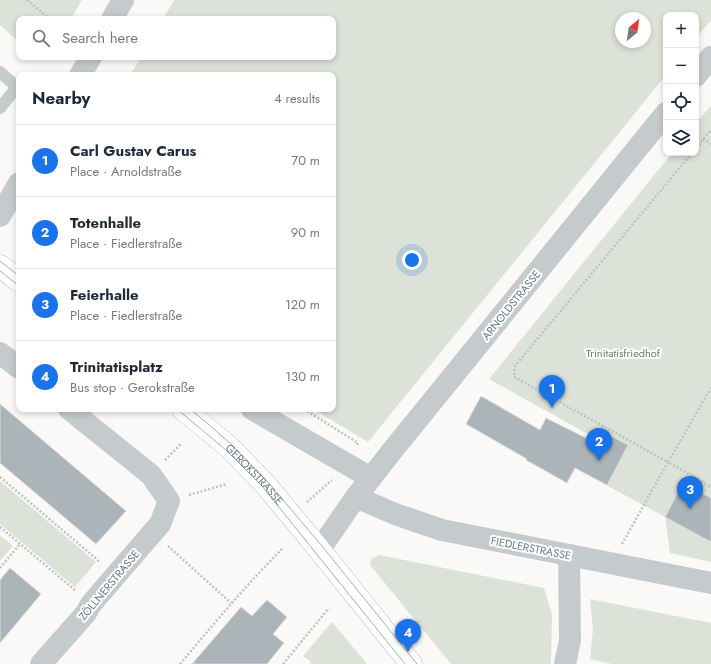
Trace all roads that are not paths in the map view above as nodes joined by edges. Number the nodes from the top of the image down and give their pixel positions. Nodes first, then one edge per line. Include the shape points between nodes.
1 (123, 0) edge
2 (114, 16) edge
3 (711, 57) edge
4 (89, 60) edge
5 (0, 72) edge
6 (82, 72) edge
7 (699, 72) edge
8 (16, 86) edge
9 (16, 88) edge
10 (0, 108) edge
11 (663, 117) edge
12 (16, 188) edge
13 (0, 216) edge
14 (0, 266) edge
15 (16, 279) edge
16 (0, 353) edge
17 (16, 366) edge
18 (73, 412) edge
19 (187, 412) edge
20 (257, 412) edge
21 (371, 478) junction
22 (356, 497) junction
23 (318, 548) junction
24 (569, 555) junction
25 (711, 584) edge
26 (41, 664) edge
27 (411, 664) edge
28 (565, 664) edge

1 - 2 street
3 - 7 street
4 - 6 street
5 - 8 lane
9 - 10 lane
11 - 21 street, ARNOLDSTRASSE
12 - 13 street
14 - 15 street
16 - 17 street
18 - 26 street, ZÖLLNERSTRASSE via 151,475 169,501 160,524
19 - 23 street, GEROKSTRASSE via 230,448 265,484
20 - 21 street
21 - 22 street, ARNOLDSTRASSE
22 - 23 street via 322,546
22 - 24 street, FIEDLERSTRASSE via 442,530
23 - 27 street, GEROKSTRASSE
24 - 25 street, FIEDLERSTRASSE
24 - 28 street via 570,640

